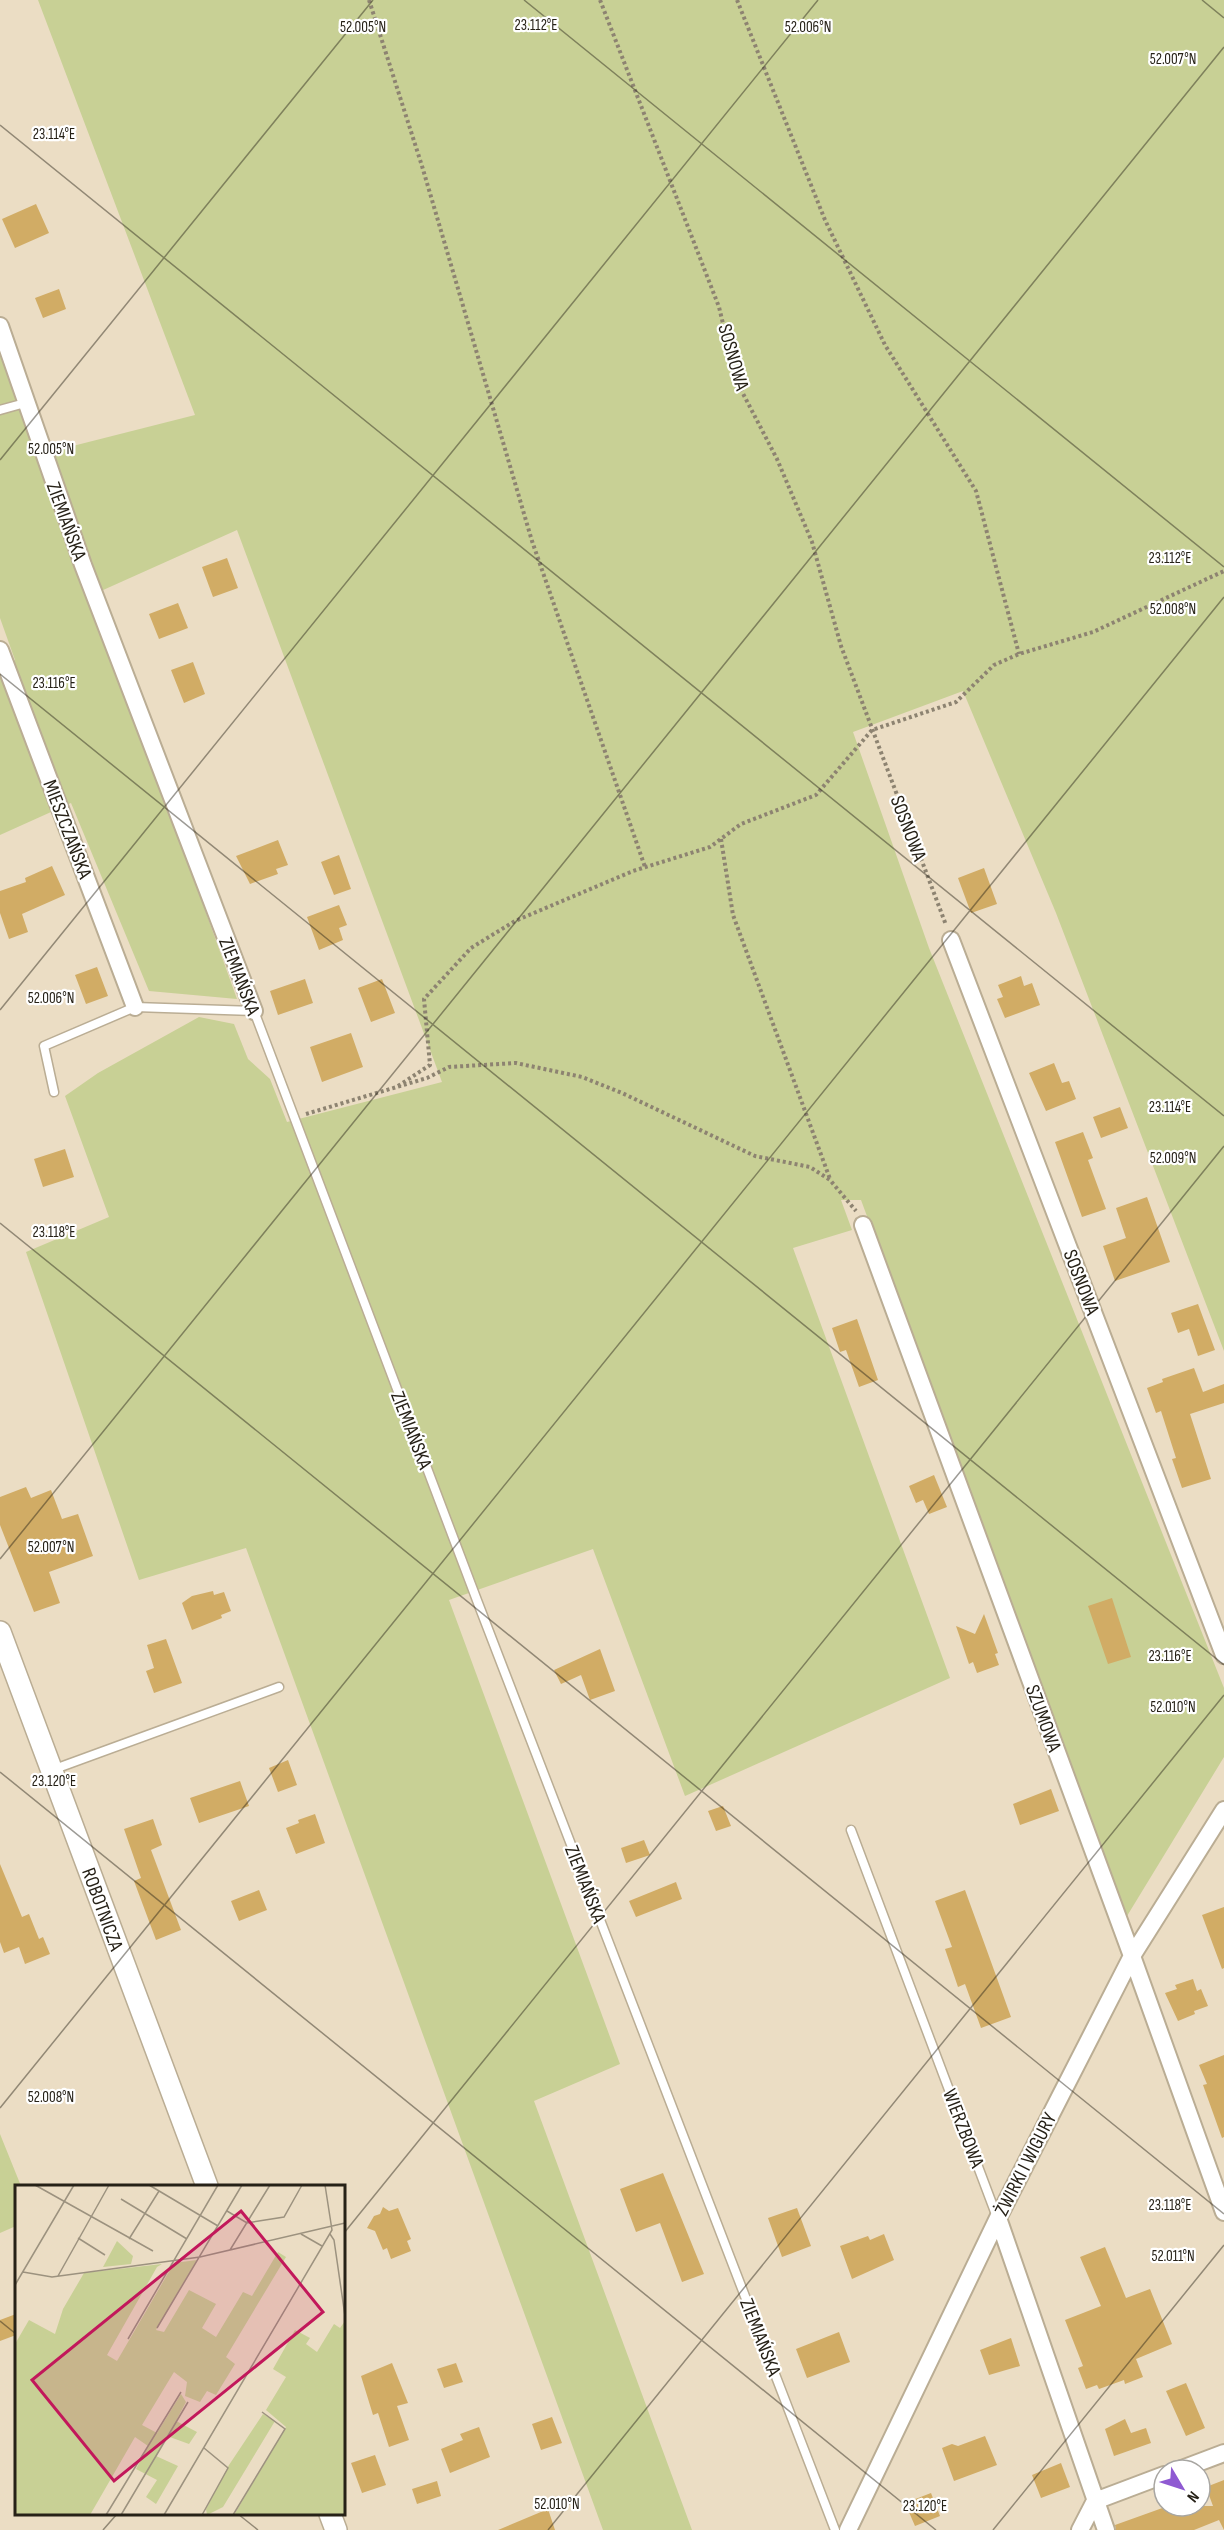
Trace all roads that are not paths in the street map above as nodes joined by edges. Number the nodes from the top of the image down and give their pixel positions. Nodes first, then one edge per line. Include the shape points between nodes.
1 (0, 326) edge
2 (25, 403) junction
3 (0, 410) edge
4 (0, 650) edge
5 (951, 940) road end
6 (135, 1007) junction
7 (254, 1011) junction
8 (54, 1092) dead end
9 (862, 1225) road end
10 (0, 1632) edge
11 (1224, 1655) edge
12 (279, 1687) dead end
13 (52, 1770) junction
14 (1224, 1810) edge
15 (851, 1830) dead end
16 (1132, 1956) junction
17 (206, 2185) edge
18 (1224, 2212) edge
19 (998, 2218) junction
20 (1152, 2480) edge
21 (1095, 2501) junction
22 (330, 2515) edge
23 (336, 2530) edge
24 (835, 2530) edge
25 (849, 2530) edge
26 (1080, 2530) edge
27 (1106, 2530) edge

1 - 2 street, ZIEMIAŃSKA
2 - 3 lane
2 - 7 street, ZIEMIAŃSKA
4 - 6 street, MIESZCZAŃSKA
5 - 11 street, SOSNOWA
6 - 7 lane
6 - 8 lane via 44,1046
7 - 24 lane, ZIEMIAŃSKA
9 - 16 street, SZUMOWA
10 - 13 street, ROBOTNICZA
12 - 13 lane
13 - 17 street, ROBOTNICZA
14 - 16 street, ŻWIRKI I WIGURY
15 - 19 lane, WIERZBOWA
16 - 18 street, SZUMOWA
16 - 19 street, ŻWIRKI I WIGURY
19 - 21 street, WIERZBOWA
19 - 25 street, ŻWIRKI I WIGURY
20 - 21 street
21 - 26 street
21 - 27 street, WIERZBOWA
22 - 23 street

